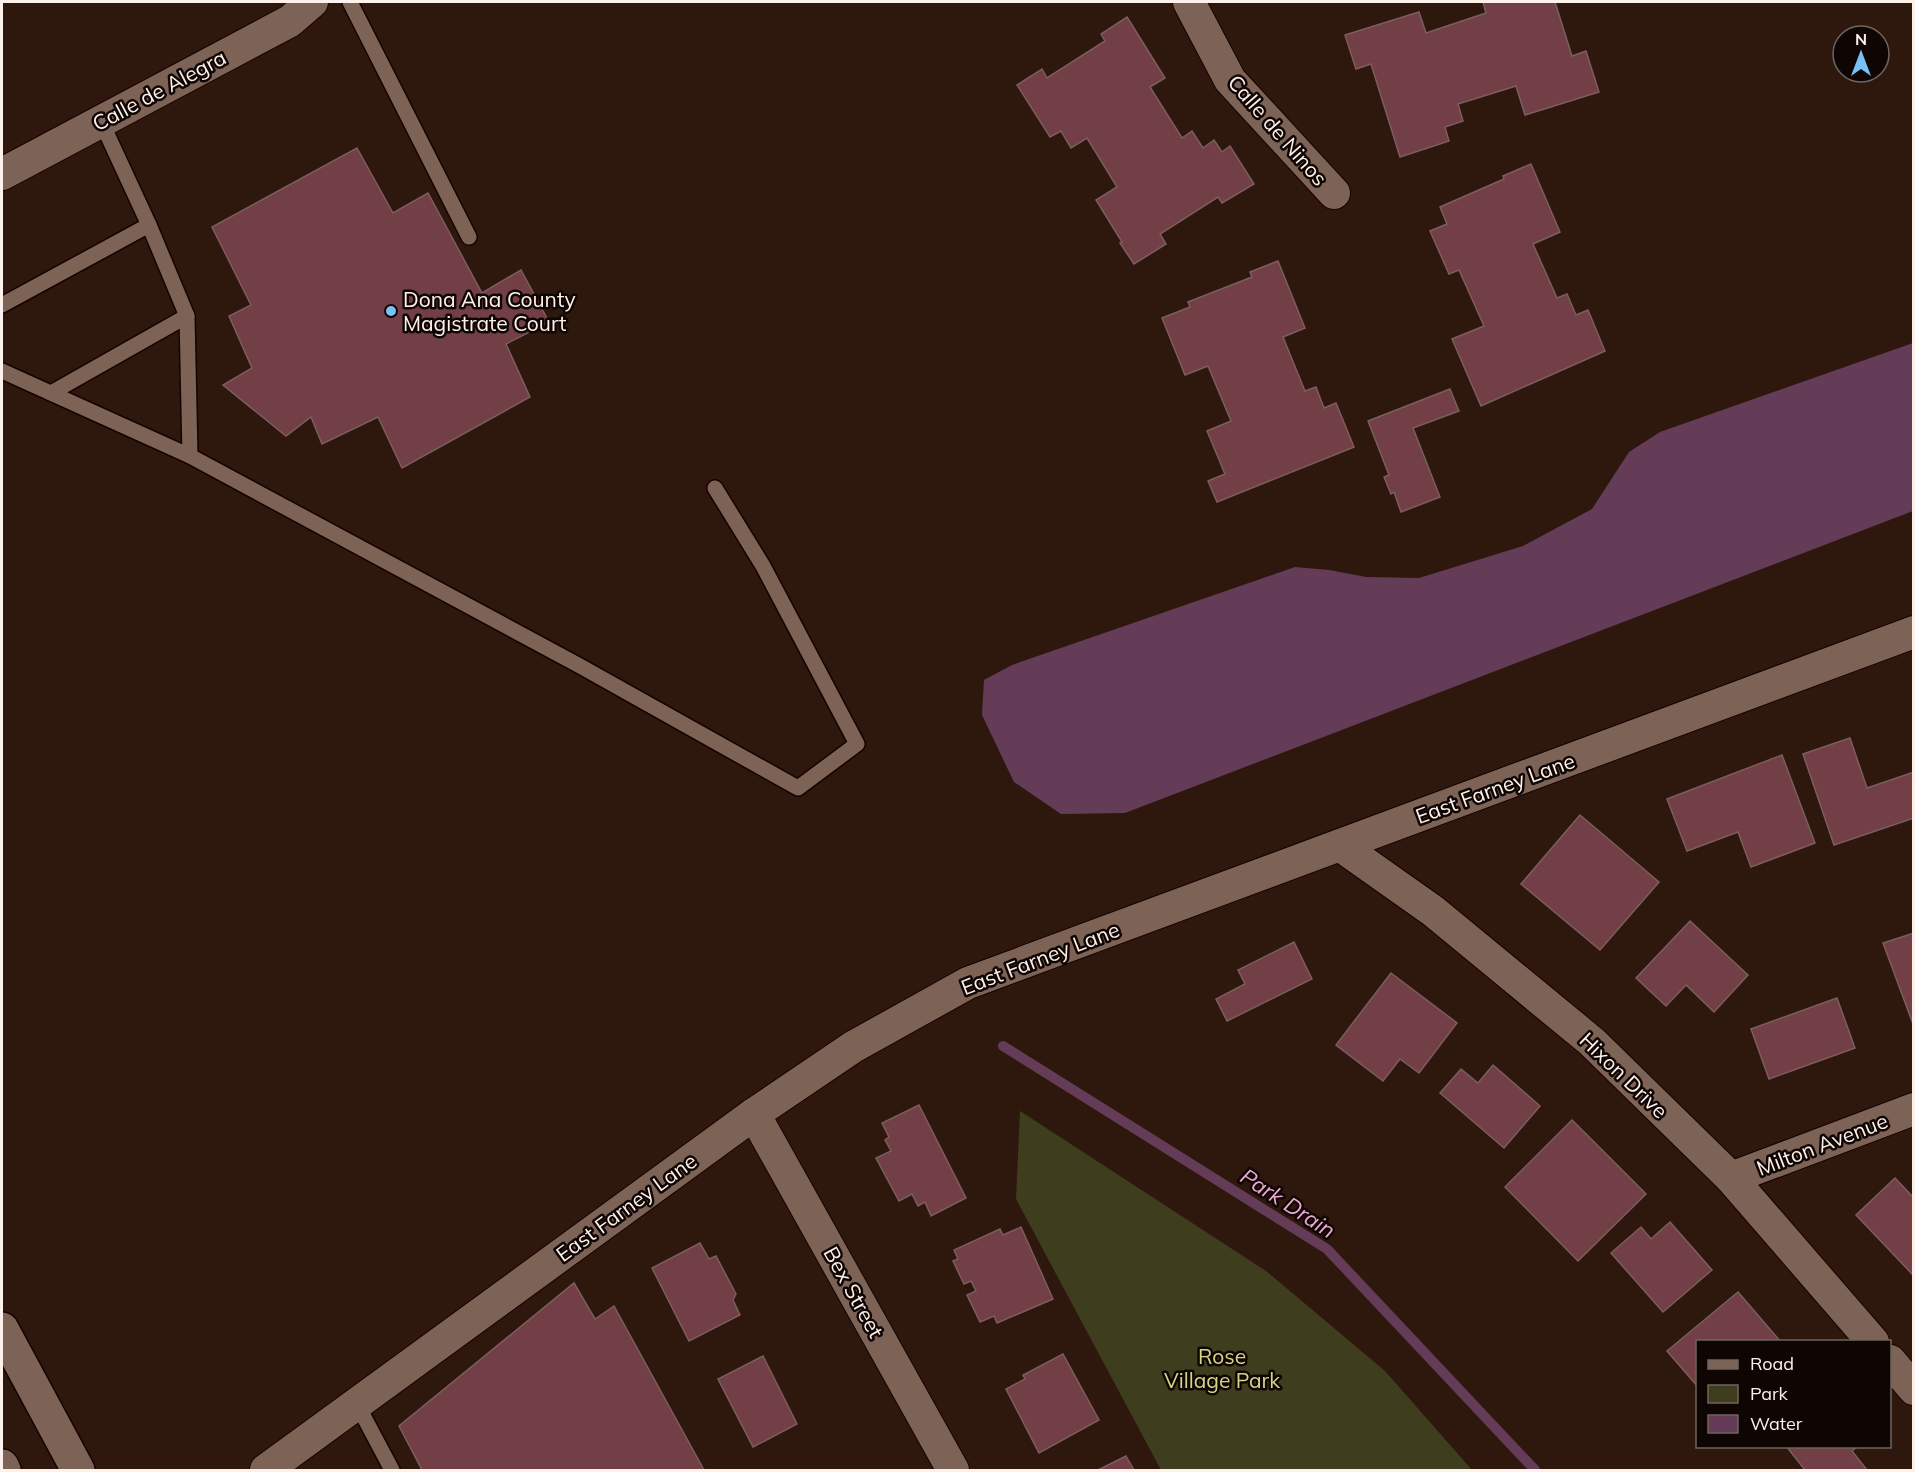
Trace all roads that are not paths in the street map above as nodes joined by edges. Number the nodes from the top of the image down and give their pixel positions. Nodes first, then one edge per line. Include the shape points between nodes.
1 (312, 2) edge
2 (350, 2) edge
3 (1189, 2) edge
4 (101, 121) junction
5 (2, 174) edge
6 (1334, 194) dead end
7 (149, 225) junction
8 (469, 237) dead end
9 (2, 305) edge
10 (187, 316) junction
11 (2, 371) edge
12 (51, 393) junction
13 (190, 456) junction
14 (715, 488) dead end
15 (1914, 632) edge
16 (1341, 846) junction
17 (1914, 1109) edge
18 (754, 1114) junction
19 (1731, 1178) junction
20 (2, 1329) edge
21 (1872, 1340) edge
22 (1891, 1362) edge
23 (1914, 1389) edge
24 (357, 1404) junction
25 (2, 1466) edge
26 (4, 1470) edge
27 (78, 1470) edge
28 (266, 1470) edge
29 (392, 1470) edge
30 (953, 1470) edge

1 - 4 street, Calle de Alegra via 290,21
2 - 8 lane
3 - 6 street, Calle de Ninos via 1230,80
4 - 5 street, Calle de Alegra
4 - 7 lane
7 - 9 lane
7 - 10 lane
10 - 12 lane
10 - 13 lane
11 - 12 lane
12 - 13 lane
13 - 14 lane via 798,788 857,744 763,566
15 - 16 street, East Farney Lane
16 - 18 street, East Farney Lane via 968,983 853,1047
16 - 19 street, Hixon Drive via 1433,911 1592,1042
17 - 19 street, Milton Avenue
18 - 24 street, East Farney Lane
18 - 30 street, Bex Street
19 - 21 street, Hixon Drive
20 - 27 main road
22 - 23 street
24 - 28 street, East Farney Lane
24 - 29 lane
25 - 26 main road

